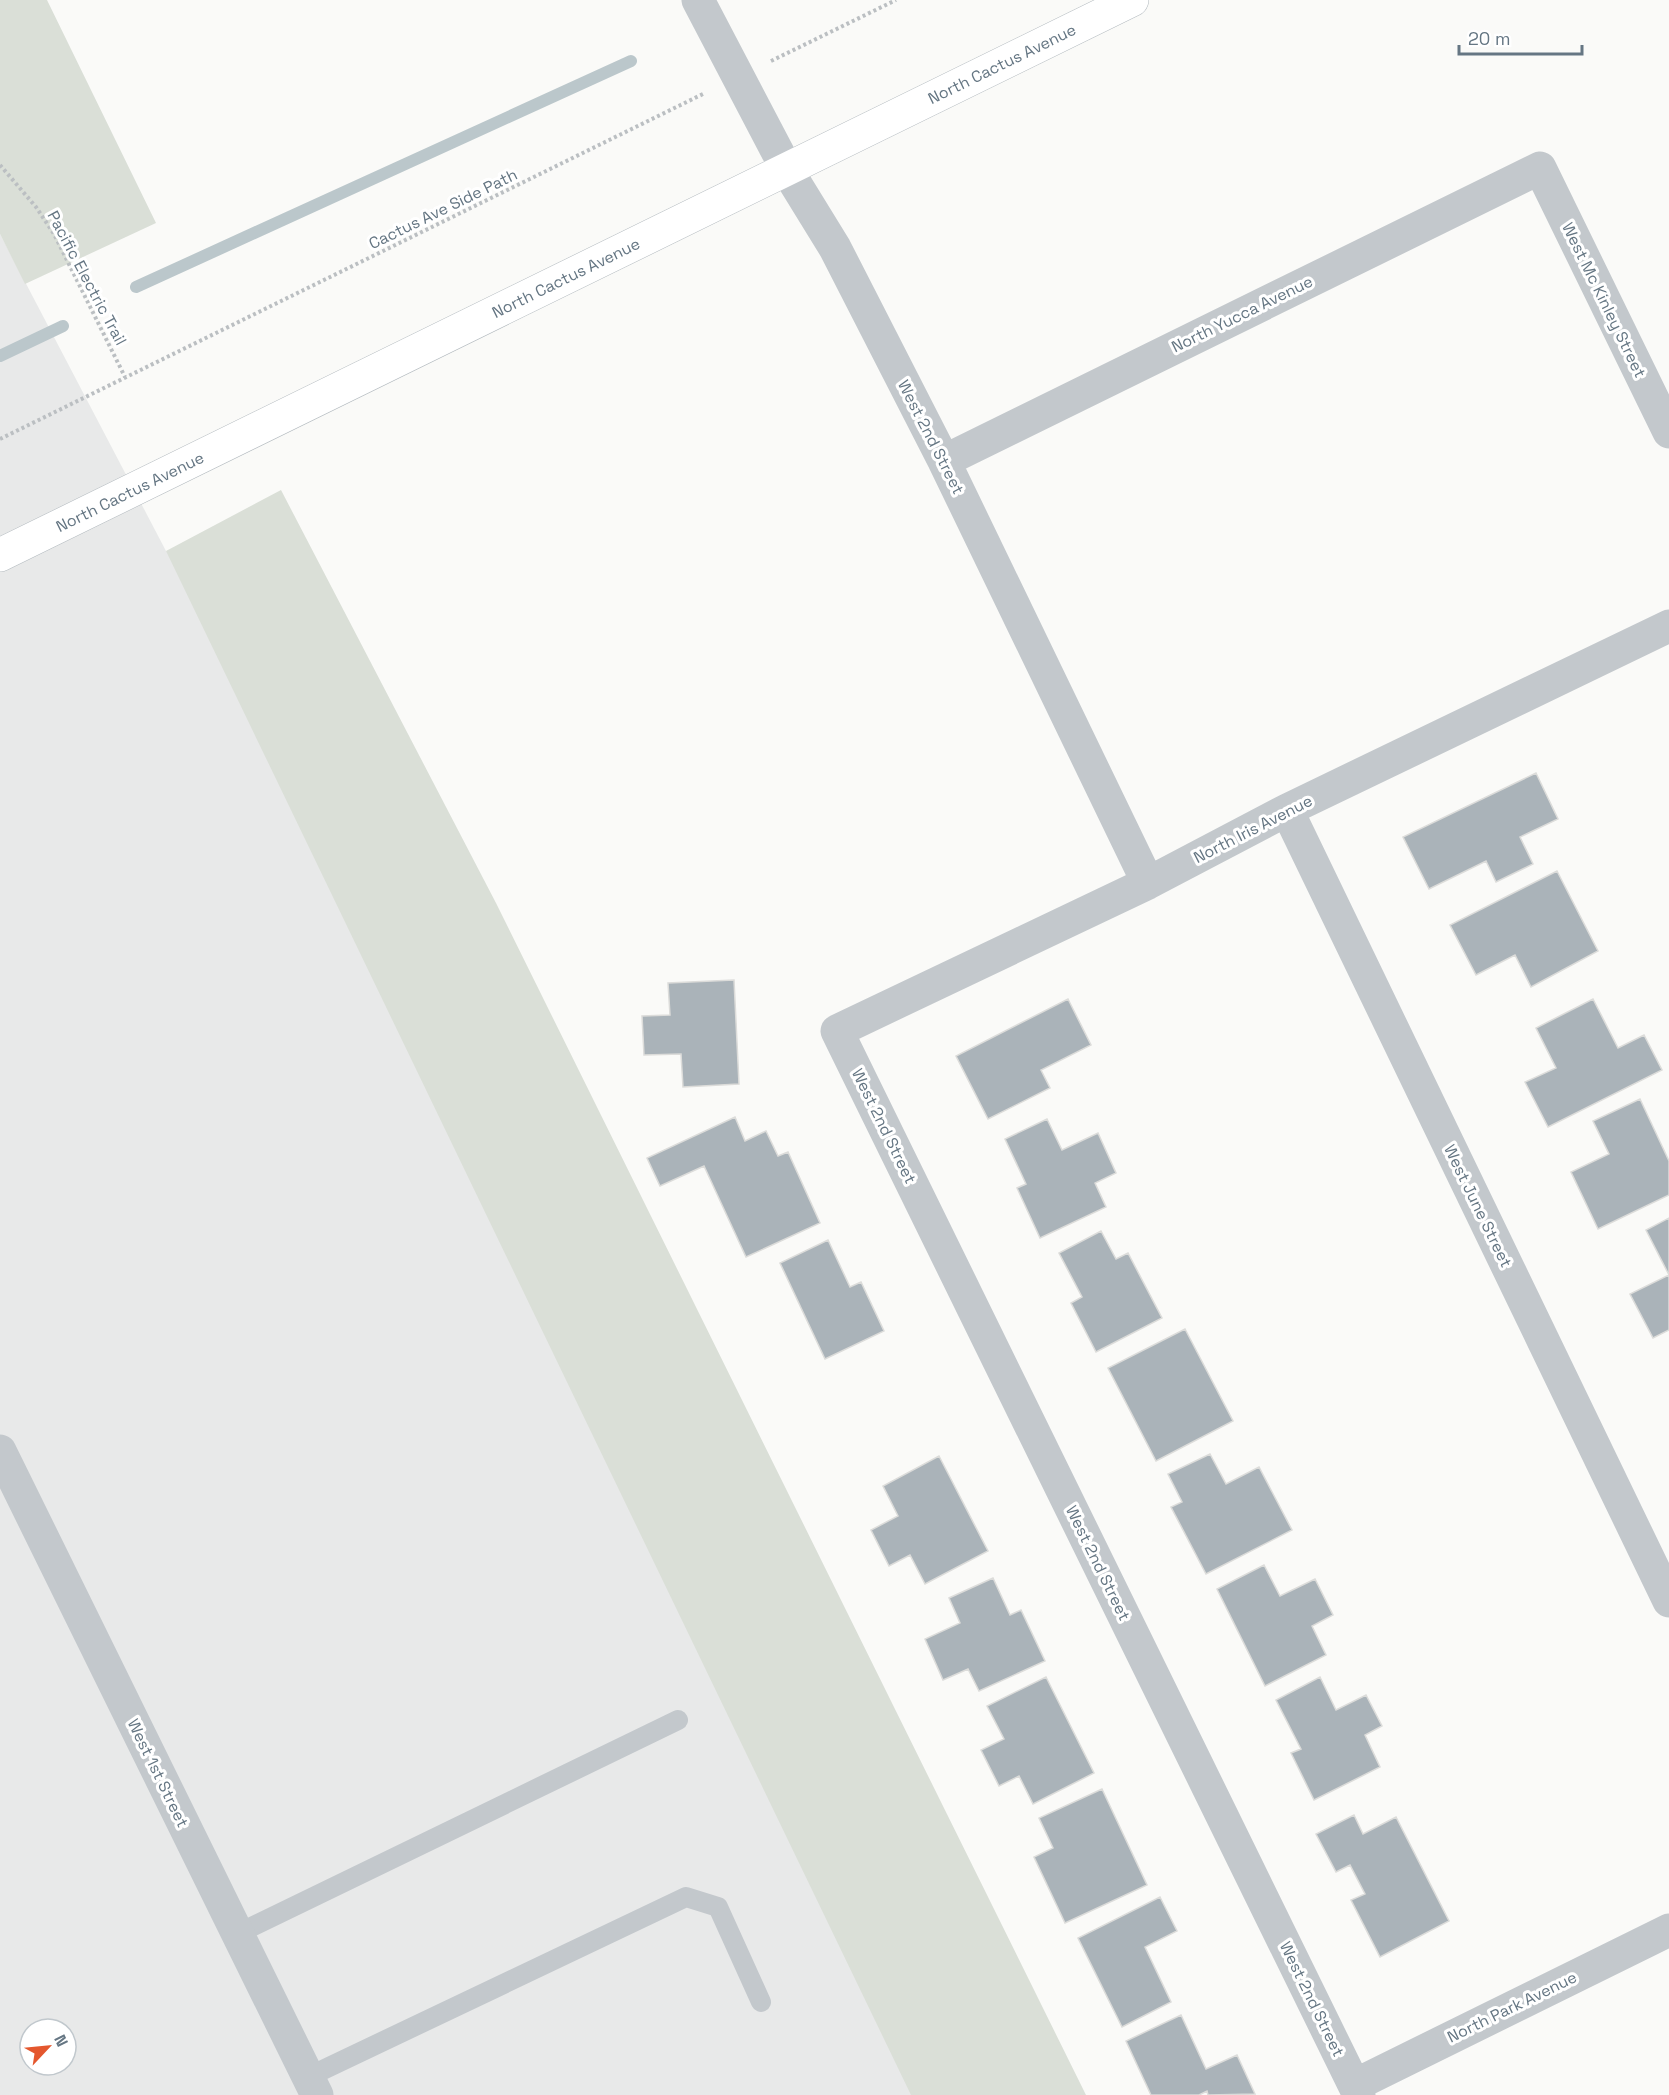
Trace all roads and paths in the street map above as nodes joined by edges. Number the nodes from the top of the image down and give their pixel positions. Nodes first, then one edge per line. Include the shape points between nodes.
1 (698, 0) edge
2 (896, 0) edge
3 (1132, 0) edge
4 (737, 78) junction
5 (0, 165) edge
6 (1540, 168) joint
7 (787, 170) junction
8 (125, 377) junction
9 (1669, 432) edge
10 (0, 439) edge
11 (944, 461) junction
12 (0, 555) edge
13 (1669, 626) edge
14 (1287, 810) junction
15 (1148, 883) junction
16 (837, 1031) joint
17 (0, 1451) edge
18 (1669, 1601) edge
19 (678, 1720) dead end
20 (1669, 1930) edge
21 (237, 1934) junction
22 (761, 2002) dead end
23 (312, 2086) edge
24 (1357, 2090) edge

1 - 4 street, West 2nd Street
2 - 4 path, Cactus Ave Side Path
3 - 7 main road, North Cactus Avenue
4 - 7 street, West 2nd Street
4 - 8 path, Cactus Ave Side Path
5 - 8 path, Pacific Electric Trail via 54,234
6 - 9 street, West Mc Kinley Street
6 - 11 street, North Yucca Avenue
7 - 11 street, West 2nd Street via 834,248
7 - 12 main road, North Cactus Avenue
8 - 10 path, Cactus Ave Side Path
11 - 15 street, West 2nd Street
13 - 14 street, North Iris Avenue
14 - 15 street, North Iris Avenue
14 - 18 street, West June Street
15 - 16 street, North Iris Avenue
16 - 24 street, West 2nd Street
17 - 21 street, West 1st Street
19 - 21 lane
20 - 24 street, North Park Avenue
21 - 23 street, West 1st Street
22 - 23 lane via 718,1907 686,1897

